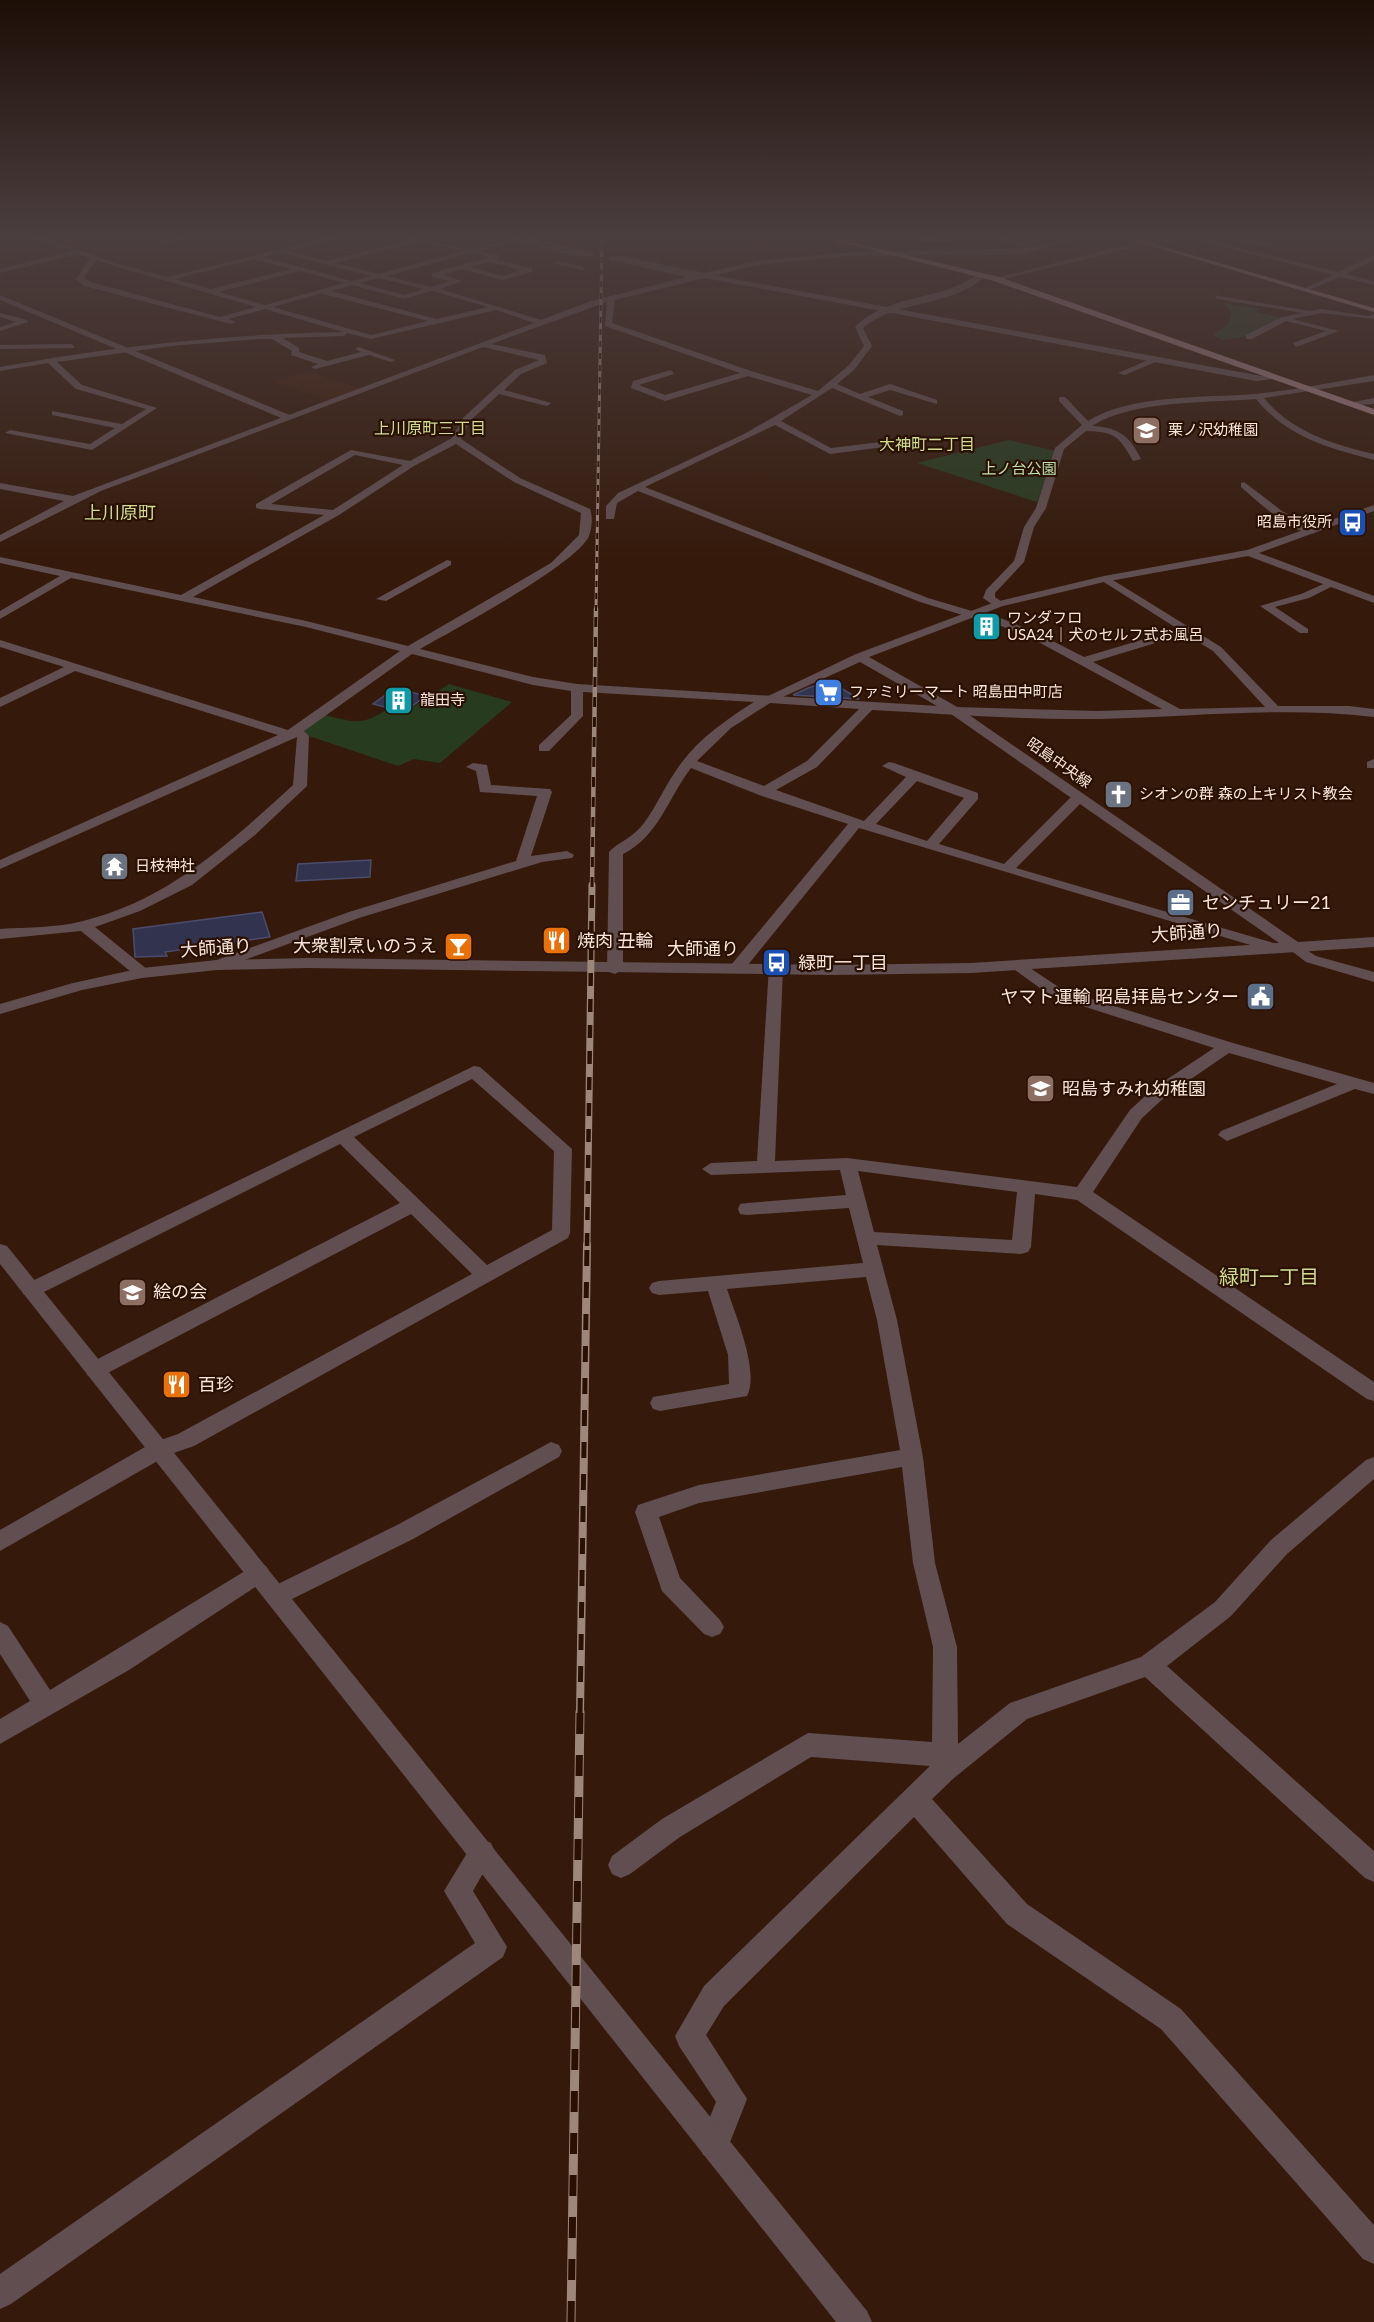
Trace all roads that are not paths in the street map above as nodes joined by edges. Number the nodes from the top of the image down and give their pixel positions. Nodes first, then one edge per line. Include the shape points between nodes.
1 (112, 343) edge
2 (203, 343) edge
3 (286, 343) edge
4 (487, 343) edge
5 (663, 343) edge
6 (867, 343) edge
7 (1066, 343) edge
8 (1181, 343) edge
9 (1186, 343) edge
10 (1301, 343) edge
11 (346, 345) dead end
12 (483, 345) junction
13 (1296, 345) dead end
14 (0, 347) edge
15 (130, 351) junction
16 (368, 352) junction
17 (54, 359) junction
18 (391, 360) dead end
19 (1156, 360) junction
20 (327, 364) junction
21 (312, 368) dead end
22 (0, 369) edge
23 (671, 372) dead end
24 (748, 373) junction
25 (1122, 373) dead end
26 (1277, 378) junction
27 (1374, 378) edge
28 (831, 385) junction
29 (1310, 387) junction
30 (499, 391) junction
31 (819, 394) junction
32 (862, 396) junction
33 (1258, 396) junction
34 (1062, 399) dead end
35 (1374, 401) edge
36 (934, 402) dead end
37 (1358, 402) junction
38 (547, 403) dead end
39 (1374, 407) edge
40 (1374, 412) edge
41 (55, 413) dead end
42 (900, 413) dead end
43 (289, 418) junction
44 (774, 421) junction
45 (123, 427) junction
46 (1085, 427) junction
47 (10, 433) dead end
48 (456, 440) junction
49 (889, 444) dead end
50 (1374, 457) edge
51 (1136, 459) dead end
52 (411, 464) junction
53 (1244, 485) dead end
54 (0, 486) edge
55 (637, 488) junction
56 (74, 499) junction
57 (1374, 508) edge
58 (335, 513) junction
59 (610, 517) dead end
60 (1311, 531) junction
61 (0, 539) edge
62 (1249, 553) junction
63 (0, 560) edge
64 (447, 563) dead end
65 (70, 573) junction
66 (1104, 579) junction
67 (1332, 584) junction
68 (384, 596) dead end
69 (183, 598) junction
70 (1374, 600) edge
71 (999, 604) junction
72 (973, 613) junction
73 (0, 616) edge
74 (1188, 630) junction
75 (1304, 631) dead end
76 (0, 643) edge
77 (415, 650) junction
78 (860, 657) junction
79 (1084, 661) junction
80 (75, 666) junction
81 (577, 688) junction
82 (770, 698) junction
83 (0, 703) edge
84 (869, 706) junction
85 (1275, 710) junction
86 (956, 711) junction
87 (1374, 713) edge
88 (1181, 715) junction
89 (293, 733) junction
90 (543, 748) dead end
91 (688, 762) junction
92 (889, 766) dead end
93 (473, 767) dead end
94 (915, 775) junction
95 (764, 792) junction
96 (1079, 797) junction
97 (861, 824) junction
98 (931, 845) junction
99 (567, 855) dead end
100 (522, 863) junction
101 (0, 866) edge
102 (1008, 868) junction
103 (84, 926) junction
104 (0, 934) edge
105 (1374, 942) edge
106 (1293, 946) junction
107 (1272, 947) junction
108 (217, 965) junction
109 (1018, 965) junction
110 (737, 968) junction
111 (615, 969) junction
112 (775, 969) junction
113 (142, 973) junction
114 (1374, 976) edge
115 (0, 1009) edge
116 (1227, 1047) junction
117 (1354, 1083) junction
118 (1374, 1089) edge
119 (342, 1136) junction
120 (1227, 1136) dead end
121 (847, 1164) junction
122 (766, 1167) junction
123 (711, 1169) dead end
124 (1026, 1188) junction
125 (1082, 1194) junction
126 (855, 1201) junction
127 (414, 1204) junction
128 (747, 1209) dead end
129 (865, 1238) junction
130 (0, 1251) edge
131 (873, 1269) junction
132 (485, 1275) junction
133 (715, 1283) junction
134 (658, 1288) dead end
135 (32, 1290) junction
136 (95, 1370) junction
137 (1374, 1393) edge
138 (660, 1403) dead end
139 (160, 1449) junction
140 (551, 1451) dead end
141 (912, 1457) junction
142 (1374, 1466) edge
143 (0, 1541) edge
144 (258, 1573) junction
145 (276, 1596) junction
146 (712, 1627) dead end
147 (0, 1633) edge
148 (1149, 1665) junction
149 (46, 1705) junction
150 (0, 1732) edge
151 (944, 1762) junction
152 (915, 1799) junction
153 (482, 1852) junction
154 (621, 1865) dead end
155 (1374, 1869) edge
156 (714, 2144) junction
157 (1374, 2248) edge
158 (0, 2294) edge
159 (856, 2322) edge

1 - 15 street
2 - 15 street
3 - 20 street via 296,350 294,353
4 - 12 street
5 - 24 street
6 - 28 street via 849,370
7 - 19 street
8 - 26 main road
9 - 29 main road
10 - 13 street
11 - 16 street
12 - 30 street via 542,357 544,361 518,372
12 - 43 street
14 - 17 street via 104,344
15 - 17 street
15 - 43 street
16 - 18 street
16 - 20 street
17 - 22 street
17 - 45 street via 79,387 153,408
19 - 25 street
19 - 26 street via 1256,378
20 - 21 street
23 - 24 street via 636,382 634,386 665,398
24 - 31 street
26 - 29 main road
27 - 29 street
28 - 31 street
28 - 32 street
29 - 33 street
29 - 37 main road
29 - 40 main road
30 - 38 street
30 - 48 street via 466,420
31 - 44 street
32 - 36 street via 890,387
32 - 42 street
33 - 46 street via 1124,407
33 - 50 street via 1268,412 1295,430 1333,447
34 - 46 street
35 - 37 street
37 - 39 main road
41 - 45 street
43 - 56 street
44 - 49 street via 830,451
44 - 55 street
45 - 47 street via 92,447
46 - 51 street via 1110,429 1129,441
46 - 71 street via 1060,448 1019,562 990,592 989,598
48 - 52 street
48 - 77 street via 517,480 586,511 584,536 555,565
52 - 58 street
52 - 58 street via 354,452 260,506
53 - 60 street via 1278,513
54 - 56 street
55 - 59 street via 611,502
55 - 72 street via 924,600
56 - 61 street
57 - 60 street
58 - 69 street
60 - 62 street
62 - 66 street
62 - 67 street
63 - 65 street
64 - 68 street
65 - 69 street
65 - 73 street
66 - 71 street
66 - 74 street
67 - 70 street
67 - 75 street via 1266,606
69 - 77 street
71 - 72 street
72 - 78 street
72 - 79 street
74 - 79 street
74 - 85 street via 1217,649
76 - 80 street
77 - 81 street via 533,681
77 - 89 street
78 - 82 street
78 - 86 street, 昭島中央線
79 - 88 street
80 - 83 street
80 - 89 street
81 - 82 street
81 - 90 street via 577,716
82 - 84 street
82 - 91 street via 718,731
84 - 86 street
84 - 95 street via 812,764
85 - 87 street
85 - 88 street
86 - 88 street
86 - 96 street, 昭島中央線
89 - 101 street
89 - 103 street via 303,735 300,786 187,882 135,908
91 - 95 street
91 - 111 street via 651,823 630,847 616,852
92 - 94 street
93 - 100 street via 482,768 485,789 545,792
94 - 97 street
94 - 98 street via 974,796
95 - 97 street
96 - 102 street
96 - 106 street, 昭島中央線
97 - 98 street
97 - 110 street
98 - 102 street
99 - 100 street
100 - 108 street via 354,915
102 - 107 street
103 - 104 street
103 - 113 street
105 - 106 street, 大師通り
106 - 107 street, 大師通り
106 - 114 street, 昭島中央線 via 1311,959
107 - 109 street, 大師通り
108 - 111 street, 大師通り
108 - 113 street, 大師通り
109 - 112 street, 大師通り
109 - 116 street via 1057,993
110 - 111 street, 大師通り
110 - 112 street, 大師通り
112 - 122 street
113 - 115 street, 大師通り
116 - 117 street
116 - 125 street via 1136,1113
117 - 118 street
117 - 120 street
119 - 127 street
119 - 132 street via 474,1071 563,1149 561,1233
119 - 135 street
121 - 122 street
121 - 124 street
121 - 126 street
122 - 123 street
124 - 125 street
124 - 129 street via 1022,1247
125 - 137 street
126 - 128 street
126 - 129 street
127 - 132 street
127 - 136 street
129 - 131 street
130 - 135 street
131 - 133 street
131 - 141 street via 887,1320
132 - 139 street via 186,1440
133 - 134 street
133 - 138 street via 738,1355 740,1390
135 - 136 street
136 - 139 street
139 - 143 street
139 - 144 street
140 - 145 street via 405,1532
141 - 146 street via 699,1494 646,1512 670,1584
141 - 151 street via 924,1563 945,1647
142 - 148 street via 1279,1547 1223,1609
144 - 145 street
144 - 149 street
145 - 153 street
147 - 149 street
148 - 151 street via 1019,1711
148 - 155 street
149 - 150 street
151 - 152 street
151 - 154 street via 808,1745 670,1828
152 - 156 street via 714,1996 689,2036 732,2099
152 - 157 street via 1017,1914 1171,2019
153 - 156 street
153 - 158 street via 457,1891 493,1947
156 - 159 street

